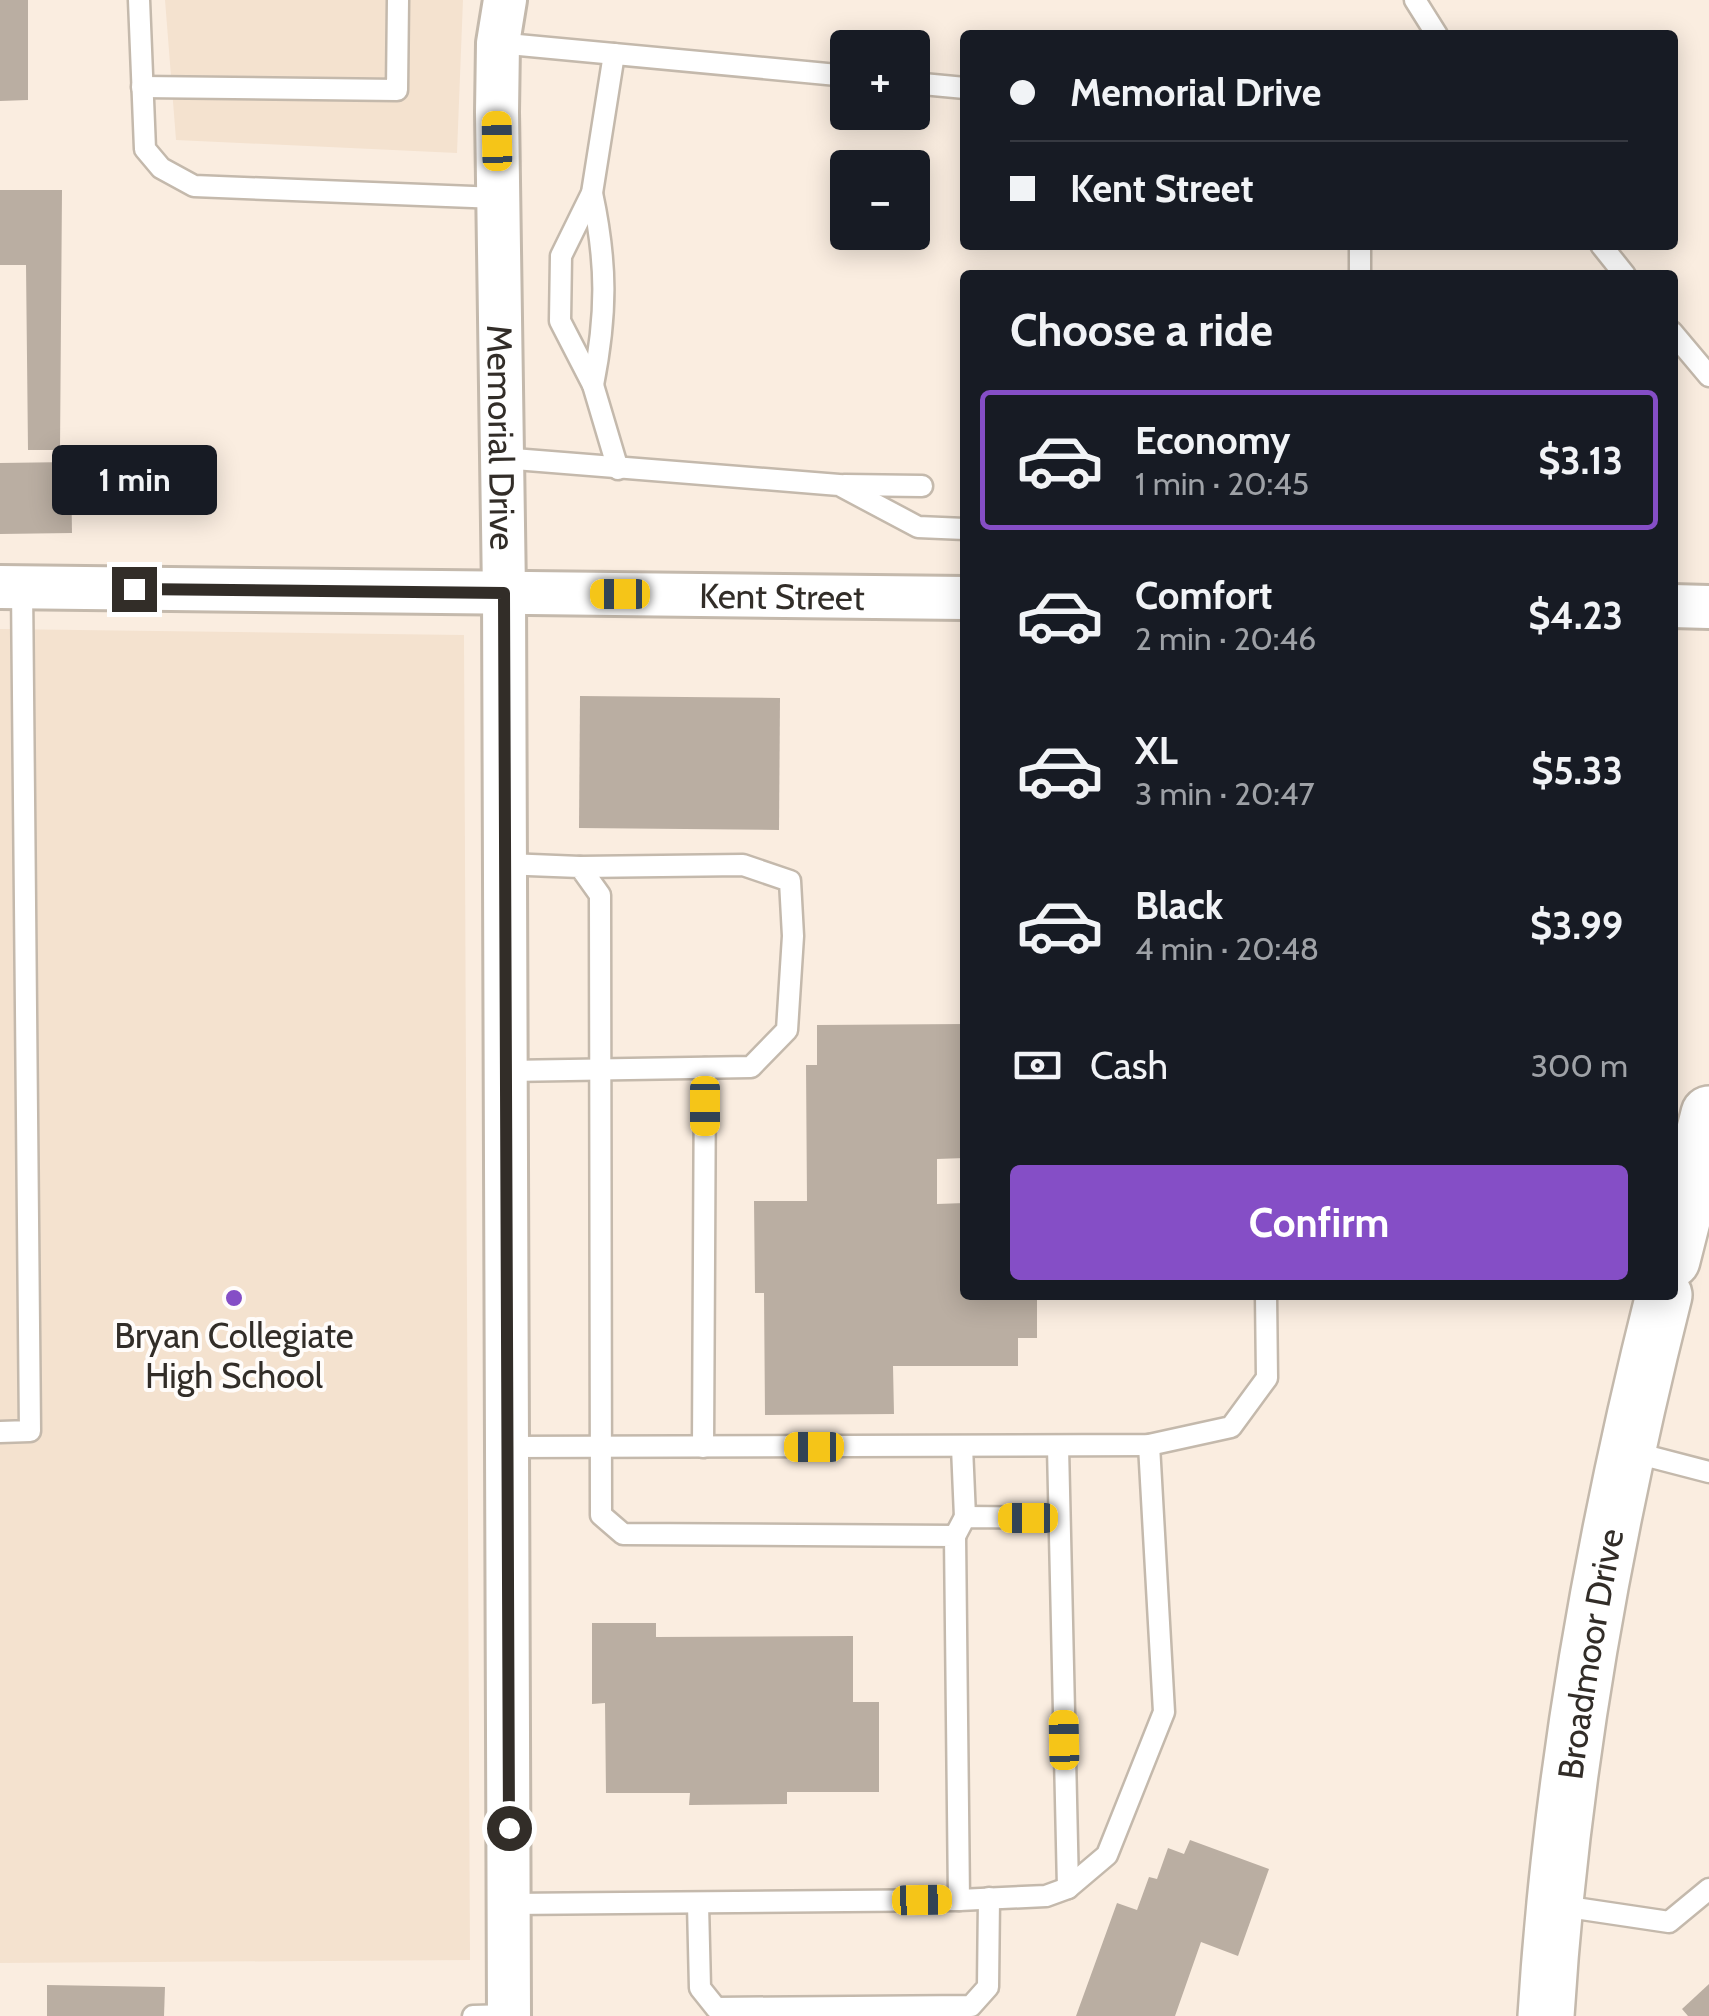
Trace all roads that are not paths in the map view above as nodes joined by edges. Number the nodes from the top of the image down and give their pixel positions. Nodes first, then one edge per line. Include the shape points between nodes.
1 (138, 0) edge
2 (398, 0) edge
3 (505, 0) edge
4 (1415, 0) edge
5 (1434, 30) edge
6 (498, 43) junction
7 (614, 54) junction
8 (830, 74) edge
9 (930, 85) edge
10 (142, 86) junction
11 (960, 88) edge
12 (592, 193) junction
13 (498, 198) junction
14 (1604, 250) edge
15 (1621, 270) edge
16 (1678, 339) edge
17 (1709, 376) edge
18 (593, 385) junction
19 (502, 458) junction
20 (618, 469) junction
21 (840, 485) junction
22 (922, 486) dead end
23 (960, 529) edge
24 (11, 587) edge
25 (504, 593) junction
26 (960, 598) edge
27 (1678, 606) edge
28 (1709, 606) edge
29 (506, 864) junction
30 (580, 867) junction
31 (705, 1068) junction
32 (602, 1070) junction
33 (506, 1071) junction
34 (1709, 1114) edge
35 (1678, 1236) edge
36 (1266, 1300) edge
37 (1663, 1300) edge
38 (0, 1432) edge
39 (507, 1446) junction
40 (702, 1446) junction
41 (1149, 1446) junction
42 (600, 1447) junction
43 (962, 1447) junction
44 (1058, 1447) junction
45 (1625, 1450) junction
46 (1709, 1472) edge
47 (1060, 1518) junction
48 (960, 1527) junction
49 (1068, 1888) junction
50 (1709, 1888) edge
51 (989, 1898) junction
52 (959, 1900) junction
53 (509, 1904) junction
54 (698, 1904) junction
55 (1553, 1904) junction
56 (473, 2016) edge
57 (509, 2016) edge
58 (1546, 2016) edge

1 - 10 lane
2 - 10 lane via 397,90
3 - 6 street, Memorial Drive
4 - 5 lane
6 - 7 lane
6 - 13 street, Memorial Drive
7 - 8 lane
7 - 12 lane
9 - 11 lane
10 - 13 lane via 145,150 161,168 194,186
12 - 18 lane via 605,255
12 - 18 lane via 561,256 560,320
13 - 19 street, Memorial Drive
14 - 15 lane
16 - 17 lane
18 - 20 lane
19 - 20 lane
19 - 25 street, Memorial Drive
20 - 21 lane
21 - 22 lane
21 - 23 lane via 918,527
24 - 25 street, Kent Street
24 - 38 lane via 30,1431
25 - 26 street, Kent Street
25 - 29 street, Memorial Drive
27 - 28 street
29 - 30 lane
29 - 33 street, Memorial Drive
30 - 31 lane via 744,865 790,881 787,1030 751,1067
30 - 32 lane via 600,895
31 - 32 lane
31 - 40 lane
32 - 33 lane
32 - 42 lane
33 - 39 street, Memorial Drive
34 - 35 street
36 - 41 lane via 1266,1378 1231,1427
37 - 45 street, Broadmoor Drive
39 - 42 lane
39 - 53 street, Memorial Drive
40 - 42 lane
40 - 43 lane
41 - 44 lane
41 - 49 lane via 1164,1712 1107,1855
42 - 48 lane via 601,1515 623,1534
43 - 44 lane
43 - 48 lane
44 - 47 lane
45 - 46 lane
45 - 55 street, Broadmoor Drive via 1582,1672
47 - 48 lane
47 - 49 lane
48 - 52 lane
49 - 51 lane via 1046,1896
50 - 55 lane via 1669,1922
51 - 52 lane
51 - 54 lane via 988,1987 971,2006 716,2008 700,1988
52 - 54 lane
53 - 54 lane
53 - 57 street, Memorial Drive
55 - 58 street, Broadmoor Drive
56 - 57 lane

